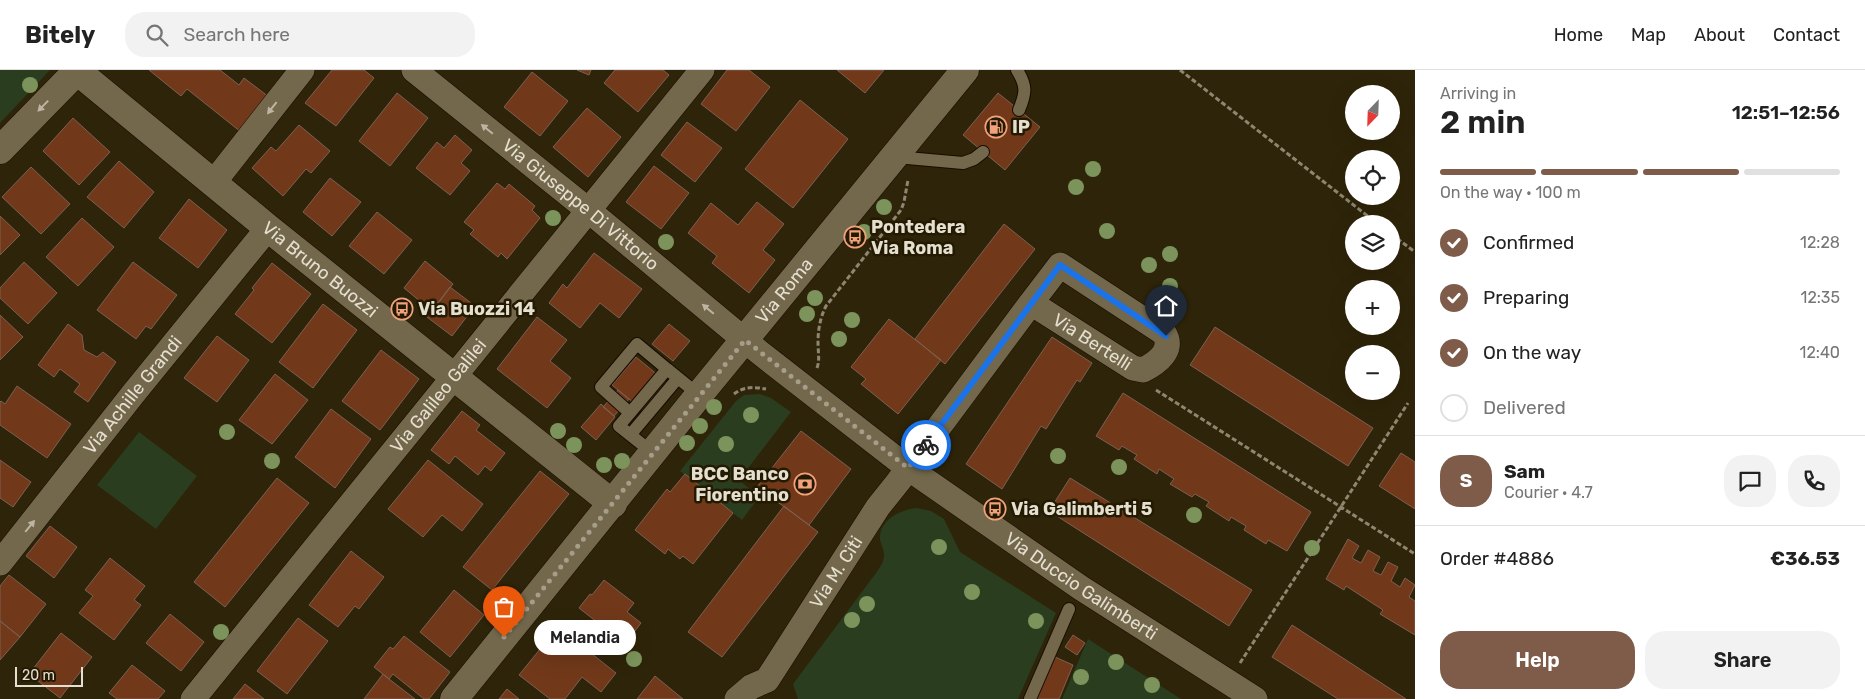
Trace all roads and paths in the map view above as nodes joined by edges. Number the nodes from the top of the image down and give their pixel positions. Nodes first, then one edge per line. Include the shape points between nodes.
1 (76, 70) edge
2 (302, 70) edge
3 (414, 70) edge
4 (702, 70) edge
5 (966, 70) edge
6 (1017, 70) edge
7 (1180, 70) edge
8 (1018, 110) dead end
9 (0, 150) edge
10 (983, 152) dead end
11 (906, 158) junction
12 (214, 182) junction
13 (588, 210) junction
14 (1366, 215) edge
15 (268, 228) junction
16 (1400, 241) edge
17 (1415, 252) edge
18 (1031, 303) junction
19 (745, 340) junction
20 (667, 369) junction
21 (1143, 370) junction
22 (454, 376) junction
23 (678, 378) junction
24 (803, 387) junction
25 (774, 391) dead end
26 (699, 395) junction
27 (732, 396) dead end
28 (1408, 403) dead end
29 (630, 413) junction
30 (631, 434) junction
31 (653, 453) junction
32 (908, 468) junction
33 (613, 504) junction
34 (1341, 506) junction
35 (1415, 554) edge
36 (0, 563) edge
37 (1069, 608) dead end
38 (1238, 666) dead end
39 (769, 689) edge
40 (192, 699) edge
41 (454, 699) edge
42 (737, 699) edge
43 (1030, 699) edge
44 (1255, 699) edge

1 -> 9 street
1 - 12 street, Via Bruno Buozzi
2 -> 12 street
13 -> 3 street, Via Giuseppe Di Vittorio
4 - 13 street, Via Galileo Galilei
5 - 11 street, Via Roma
6 - 8 lane via 1025,83
7 - 14 path
10 - 11 lane via 963,163
11 - 19 street, Via Roma
11 - 24 path via 908,174 901,210 826,306 819,325 818,365
12 - 15 street, Via Bruno Buozzi
19 -> 13 street, Via Giuseppe Di Vittorio
13 - 22 street, Via Galileo Galilei
15 - 22 street, Via Bruno Buozzi
36 -> 15 street, Via Achille Grandi
16 - 17 path
18 - 21 street, Via Bertelli via 1133,368
18 - 21 street, Via Bertelli via 1060,265 1164,333 1168,339 1166,351 1162,358
18 - 32 street, Via Bertelli
19 - 24 street, Via Duccio Galimberti
19 - 26 street, Via Roma
20 - 23 lane
20 - 29 lane
20 - 29 lane via 637,344 601,387
21 - 34 path via 1158,392
22 - 33 street, Via Bruno Buozzi
22 - 40 street, Via Galileo Galilei
23 - 26 lane
23 - 30 lane
24 - 32 street, Via Duccio Galimberti
25 - 27 path via 750,387
26 - 31 street, Via Roma
28 - 34 path
29 - 30 lane via 619,426
30 - 31 lane
31 - 33 street, Via Roma
32 - 39 street, Via M. Citi via 878,507
32 - 44 street, Via Duccio Galimberti via 1081,588
33 - 41 street, Via Roma
34 - 35 path
34 - 38 path
37 - 43 lane
39 - 42 street, Via M. Citi via 751,687

